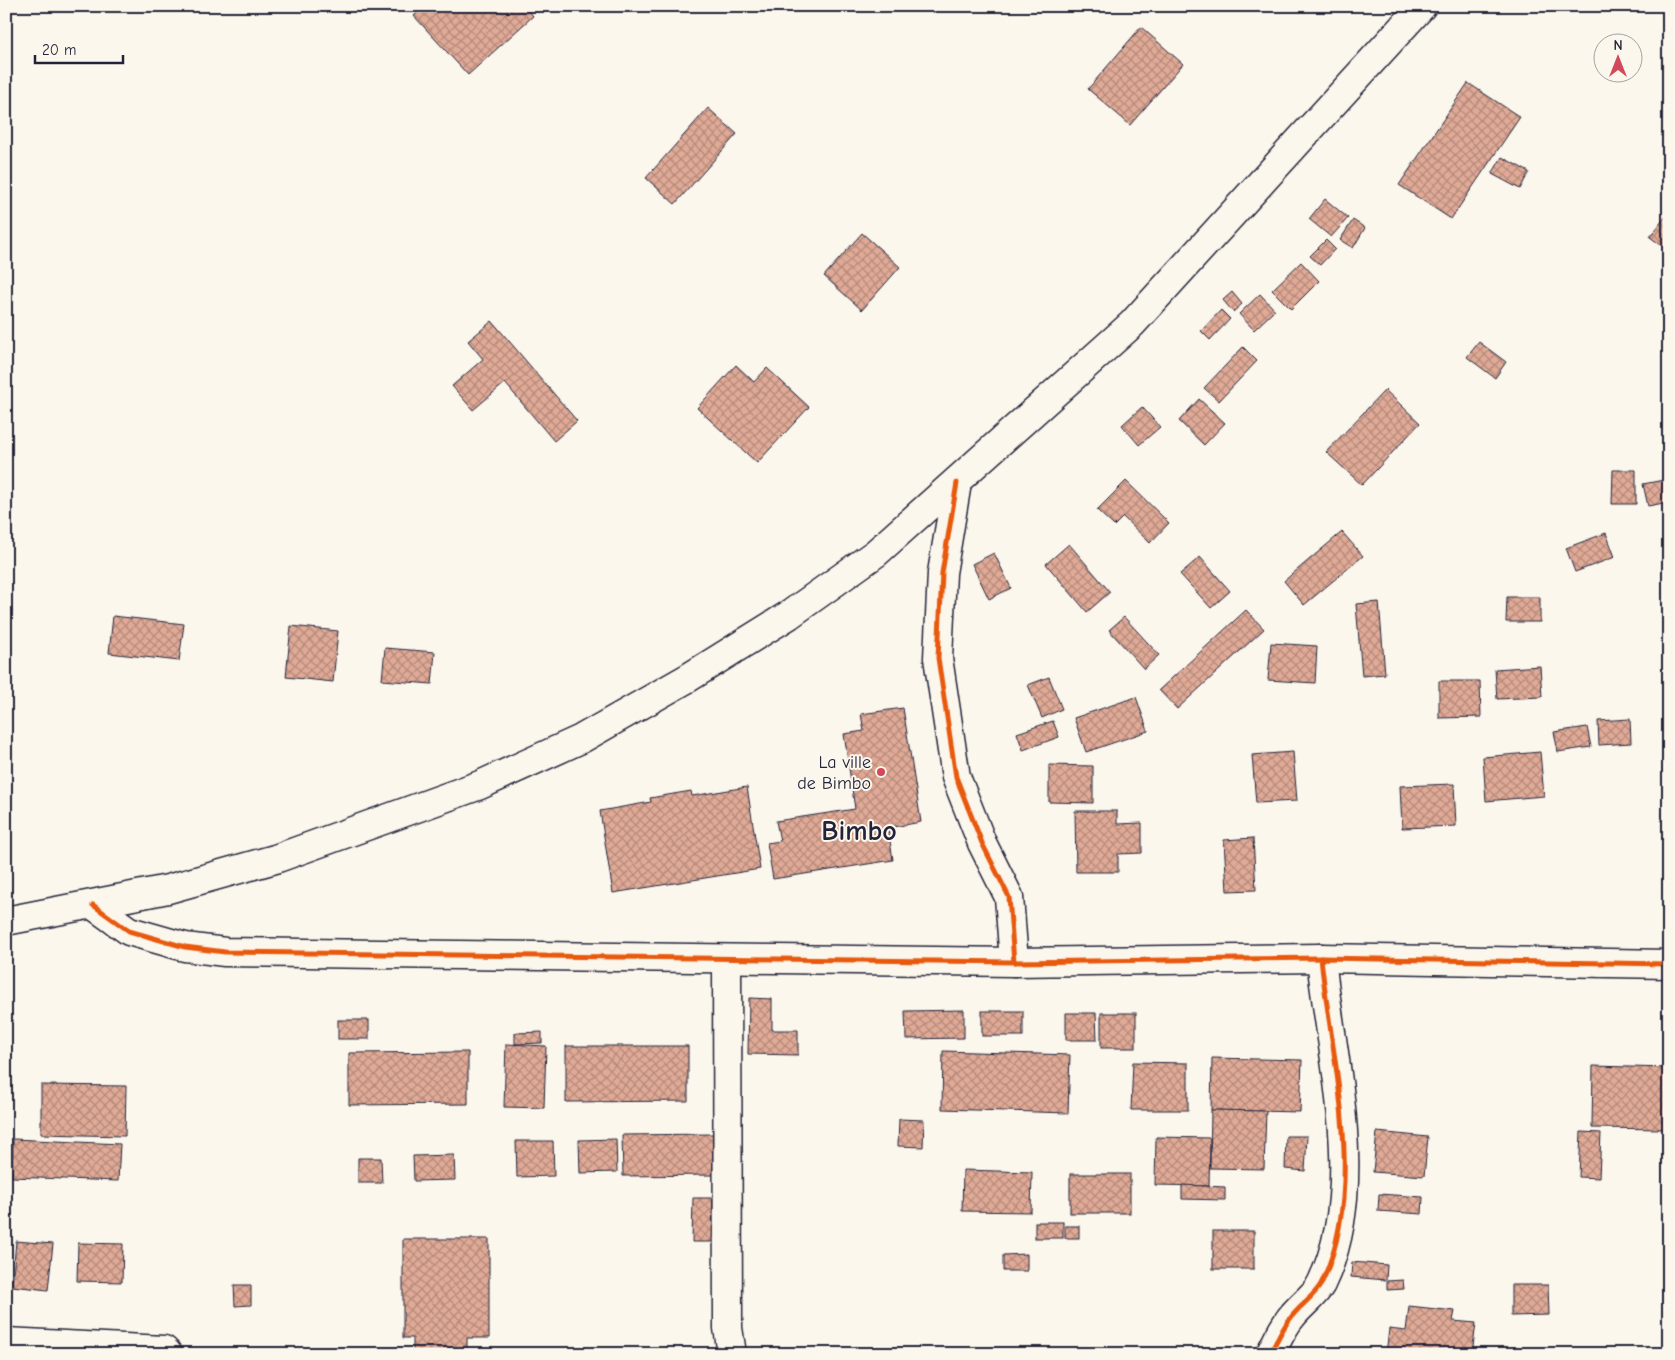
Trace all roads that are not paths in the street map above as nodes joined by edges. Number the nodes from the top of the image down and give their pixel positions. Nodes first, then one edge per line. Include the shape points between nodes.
1 (1422, 6) edge
2 (957, 483) junction
3 (93, 905) junction
4 (6, 921) edge
5 (1321, 958) junction
6 (727, 959) junction
7 (1014, 962) junction
8 (1669, 964) edge
9 (6, 1342) edge
10 (168, 1354) edge
11 (732, 1354) edge
12 (1270, 1354) edge

1 - 2 street via 1132,324
2 - 3 street via 876,553 790,616 581,739 480,785 275,860
2 - 7 street via 942,573 938,658 956,777 982,843 1009,897
3 - 4 street
3 - 6 street via 129,930 185,947 225,952
5 - 7 street
5 - 8 street
5 - 12 street via 1345,1145 1339,1230 1320,1285 1291,1316
6 - 7 street
6 - 11 street via 728,1328
9 - 10 street via 110,1345 164,1350

